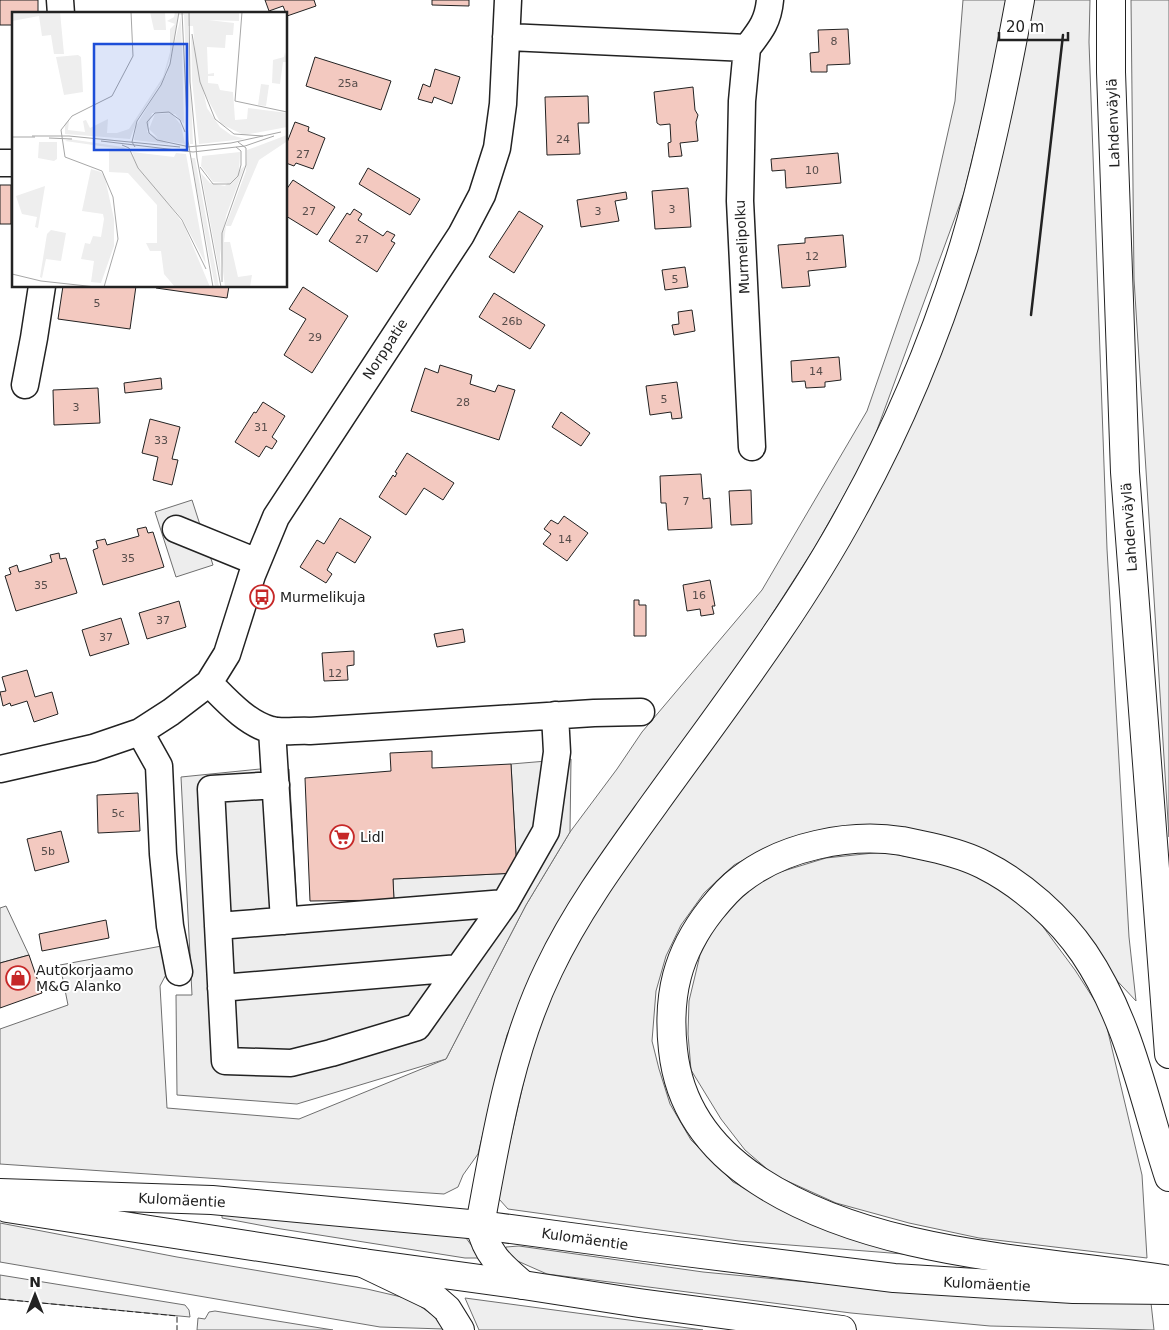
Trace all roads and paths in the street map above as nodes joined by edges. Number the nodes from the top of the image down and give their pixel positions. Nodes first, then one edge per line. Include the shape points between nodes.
1 (508, 0) edge
2 (770, 0) edge
3 (1020, 0) edge
4 (1111, 0) edge
5 (506, 37) junction
6 (747, 48) junction
7 (42, 288) edge
8 (24, 385) dead end
9 (752, 446) dead end
10 (176, 529) dead end
11 (257, 562) junction
12 (209, 683) junction
13 (641, 712) dead end
14 (554, 715) junction
15 (272, 730) junction
16 (140, 732) junction
17 (0, 770) edge
18 (276, 785) junction
19 (505, 903) junction
20 (284, 921) junction
21 (218, 926) junction
22 (459, 968) junction
23 (179, 972) dead end
24 (221, 988) junction
25 (1169, 1054) edge
26 (1169, 1177) edge
27 (0, 1193) edge
28 (0, 1207) edge
29 (480, 1225) junction
30 (363, 1263) junction
31 (1169, 1280) edge
32 (524, 1285) junction
33 (1169, 1290) edge
34 (460, 1330) edge
35 (842, 1330) edge

1 - 5 street, Norppatie
2 - 6 street via 768,16
3 - 29 main road via 1008,65 964,245 915,380 890,437 810,583 580,911 549,969 510,1073
4 - 25 main road, Lahdenväylä via 1125,472
5 - 6 street
5 - 11 street, Norppatie via 497,148 482,195 460,235 276,517
6 - 9 street, Murmelipolku via 742,101 740,201
7 - 8 street
10 - 11 street
11 - 12 street, Norppatie via 227,654
12 - 15 street via 257,724
12 - 16 street
13 - 14 street
14 - 15 street via 310,731
14 - 19 street via 557,752 546,831
15 - 18 street
16 - 17 street via 93,748
16 - 23 street via 159,766 163,854 170,926
18 - 20 street
18 - 21 street via 211,790
19 - 20 street
19 - 22 street
20 - 21 street
21 - 24 street
22 - 24 street
22 - 24 street via 417,1026 291,1063 225,1061
26 - 31 main road via 1126,1036 1104,985 1082,950 1048,910 983,864 952,852 900,841 830,843 795,851 766,863 740,880 697,927 674,981 671,1032 674,1061 681,1086 706,1137 732,1162 796,1204 834,1219 904,1239 972,1253
27 - 29 main road, Kulomäentie via 212,1200
28 - 30 main road
29 - 32 main road via 488,1250
29 - 33 main road, Kulomäentie via 894,1278 1073,1289
30 - 32 main road
30 - 34 main road via 432,1296 447,1309
32 - 35 main road

